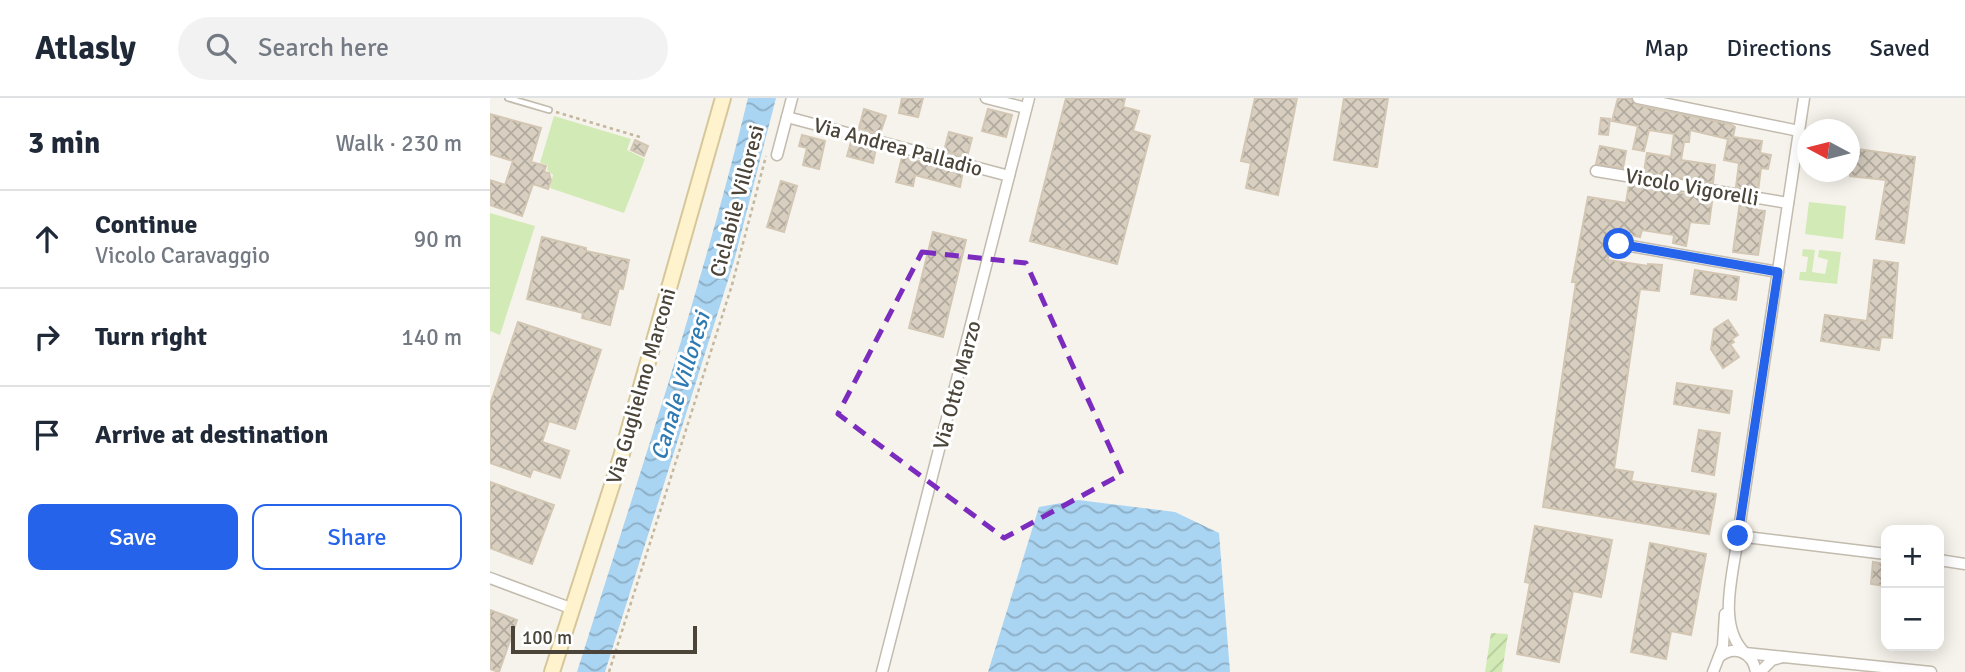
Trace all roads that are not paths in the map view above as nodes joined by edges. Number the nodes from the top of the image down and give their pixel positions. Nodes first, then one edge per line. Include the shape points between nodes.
1 (508, 98) edge
2 (723, 98) edge
3 (792, 98) edge
4 (986, 98) edge
5 (1638, 98) edge
6 (1804, 98) edge
7 (1028, 103) edge
8 (550, 110) road end
9 (787, 117) junction
10 (1801, 119) edge
11 (1797, 131) edge
12 (1797, 144) edge
13 (777, 155) dead end
14 (1596, 171) dead end
15 (1009, 176) junction
16 (1788, 203) junction
17 (1619, 244) dead end
18 (1778, 272) junction
19 (1738, 536) junction
20 (1881, 553) edge
21 (1944, 561) edge
22 (1965, 564) edge
23 (490, 578) edge
24 (1730, 601) junction
25 (573, 609) junction
26 (1745, 653) junction
27 (1787, 656) junction
28 (1719, 657) junction
29 (552, 672) edge
30 (882, 672) edge
31 (1713, 672) edge
32 (1758, 672) edge
33 (1931, 672) edge

1 - 8 lane
2 - 25 street, Via Guglielmo Marconi
3 - 9 street
4 - 7 street
5 - 11 street
6 - 10 street
7 - 15 street, Via Otto Marzo
9 - 13 street
9 - 15 street, Via Andrea Palladio
12 - 16 street
14 - 16 street, Vicolo Vigorelli
15 - 30 street, Via Otto Marzo
16 - 18 street
17 - 18 street
18 - 19 street
19 - 20 street
19 - 24 street
21 - 22 street
23 - 25 street
24 - 26 street via 1731,631
24 - 28 street
25 - 29 street, Via Guglielmo Marconi
26 - 27 street
26 - 28 street via 1731,650
26 - 32 street
27 - 32 street via 1772,660
27 - 33 street
28 - 31 street

